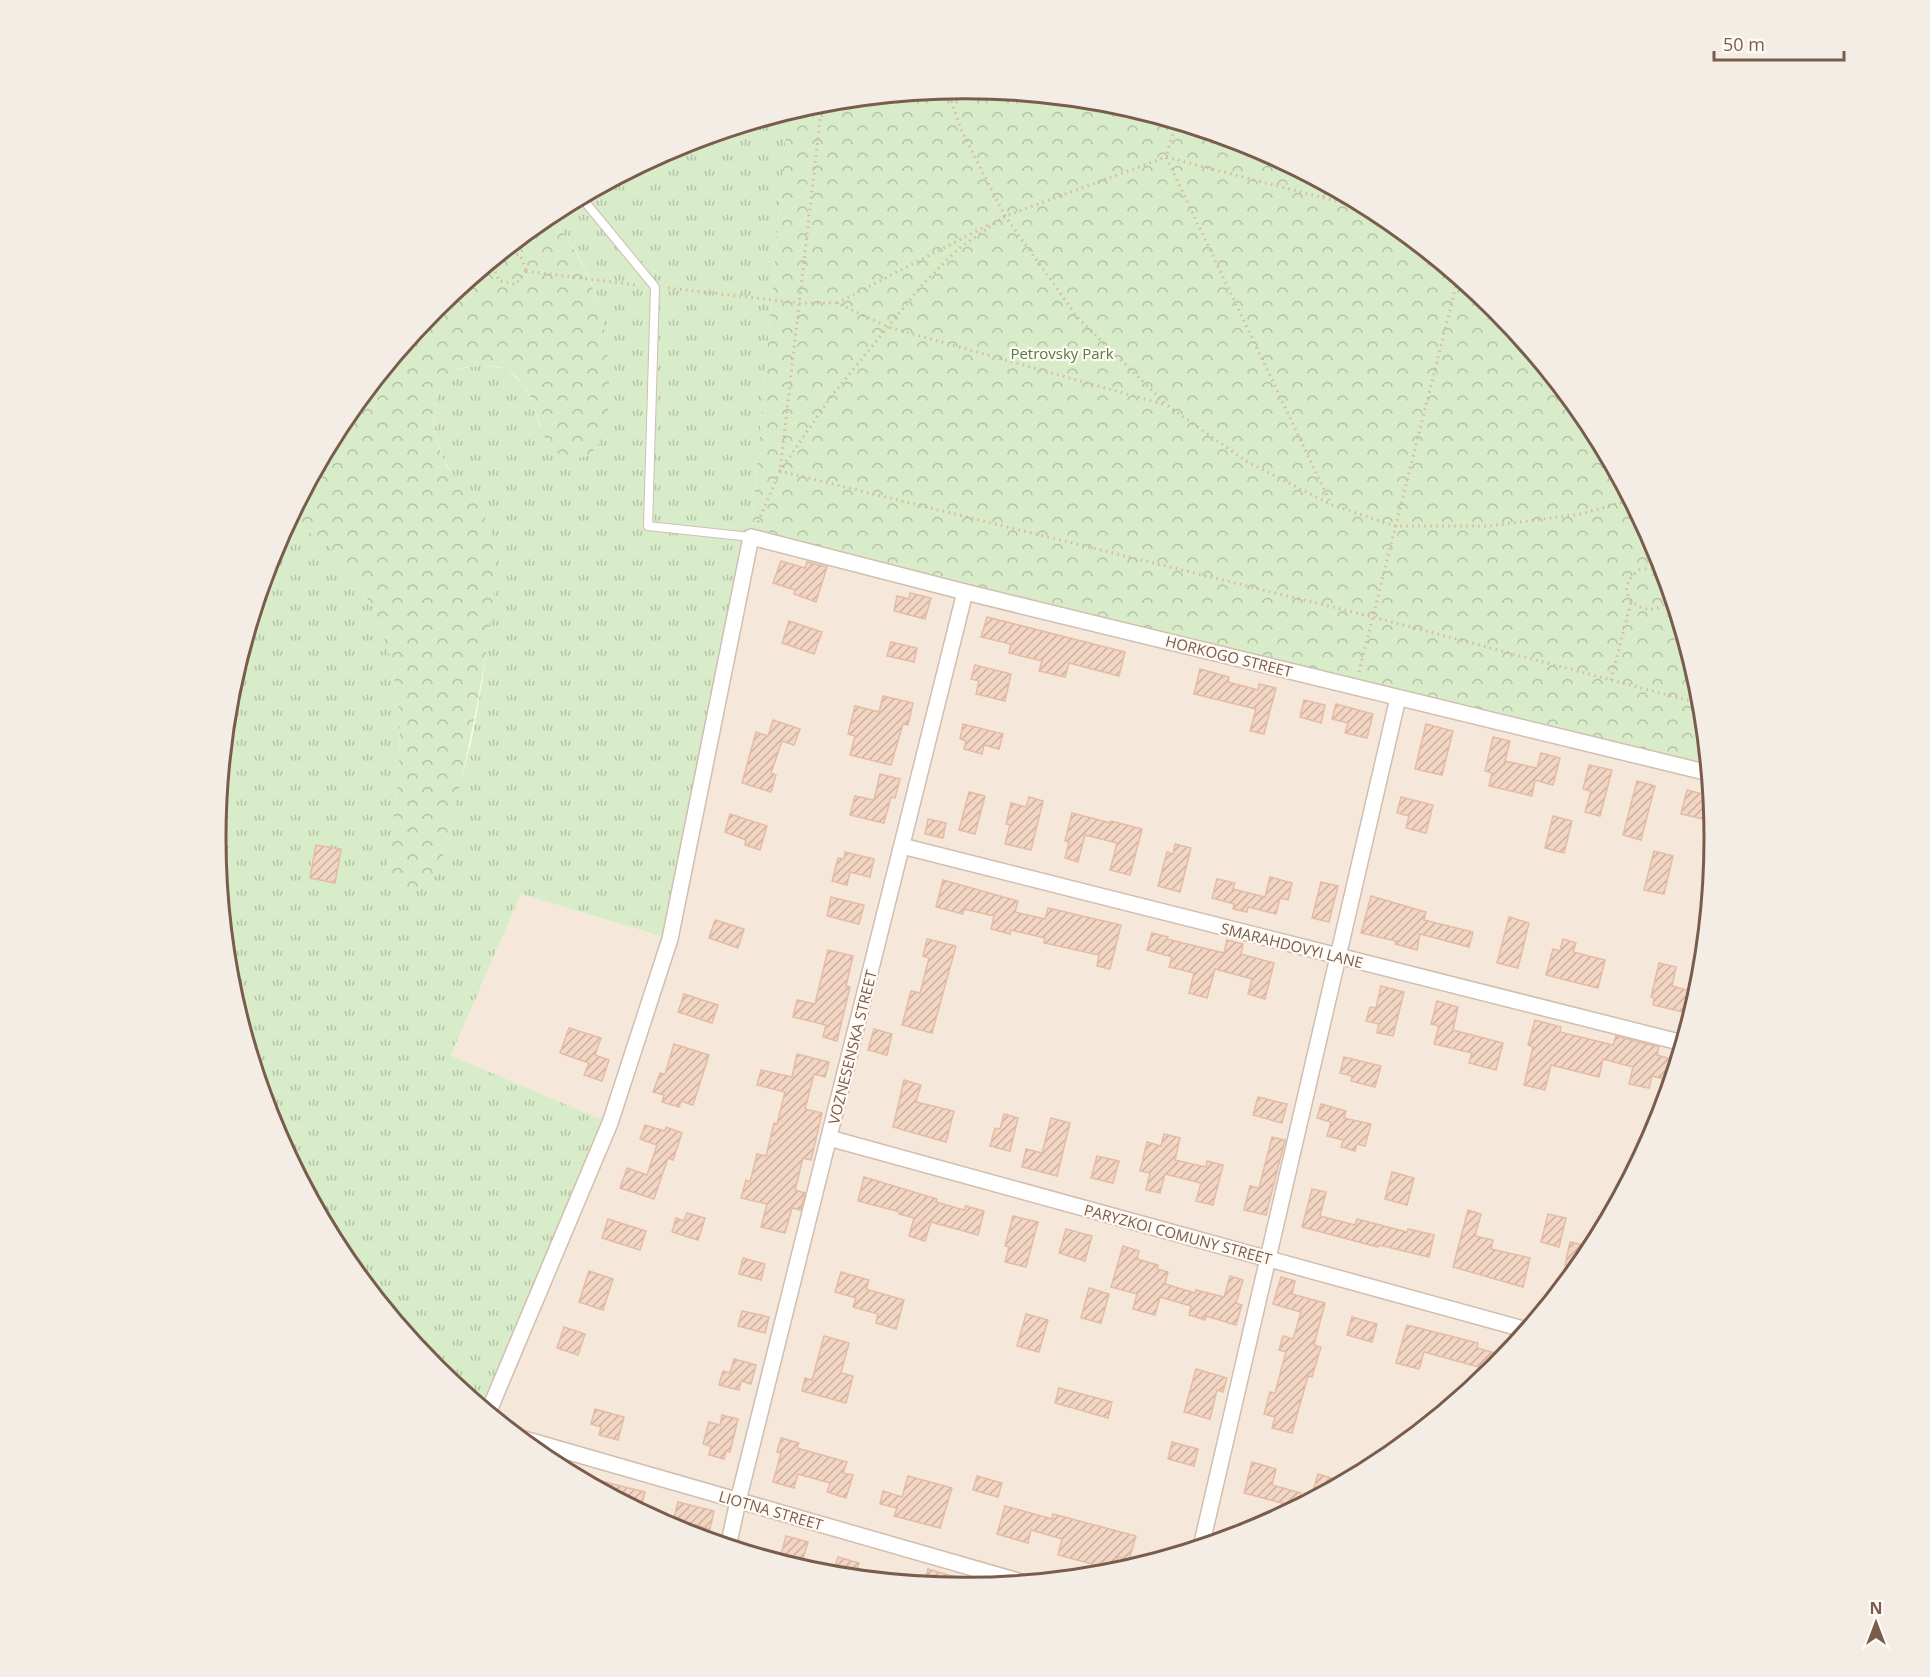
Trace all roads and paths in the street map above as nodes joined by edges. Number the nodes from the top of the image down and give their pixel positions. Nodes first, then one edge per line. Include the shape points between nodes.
1 (950, 100) edge
2 (821, 113) edge
3 (1174, 129) edge
4 (1166, 157) junction
5 (586, 203) edge
6 (1343, 203) edge
7 (1005, 216) junction
8 (512, 254) edge
9 (494, 269) edge
10 (526, 271) junction
11 (619, 284) dead end
12 (655, 286) junction
13 (1456, 286) edge
14 (799, 303) junction
15 (837, 303) junction
16 (888, 327) junction
17 (1168, 406) junction
18 (780, 471) junction
19 (1623, 502) edge
20 (1332, 506) junction
21 (1395, 526) junction
22 (751, 537) junction
23 (1653, 569) edge
24 (965, 592) junction
25 (1665, 600) edge
26 (1631, 602) junction
27 (1373, 617) junction
28 (1611, 680) junction
29 (1356, 687) junction
30 (1398, 698) junction
31 (1691, 701) edge
32 (1701, 771) edge
33 (902, 846) junction
34 (1338, 956) junction
35 (1676, 1041) edge
36 (829, 1138) junction
37 (1268, 1258) junction
38 (1519, 1328) edge
39 (491, 1406) edge
40 (542, 1444) edge
41 (738, 1501) junction
42 (1203, 1539) edge
43 (730, 1540) edge
44 (1002, 1576) edge

1 - 7 path via 962,132
2 - 14 path
3 - 4 path
4 - 6 path
4 - 7 path
4 - 20 path
5 - 12 lane
7 - 15 path
7 - 16 path via 957,250
7 - 17 path via 1078,318
8 - 10 path via 520,255
9 - 10 path via 499,281 516,284
10 - 11 path
12 - 14 path
12 - 22 lane via 648,526
13 - 21 path
14 - 15 path
14 - 18 path
15 - 16 path
16 - 17 path
16 - 18 path via 830,398
17 - 20 path via 1246,461
18 - 22 path
18 - 27 path
19 - 21 path via 1581,514 1489,526
20 - 21 path
21 - 27 path
22 - 24 street, HORKOGO STREET
22 - 39 street via 670,939 610,1123
23 - 26 path via 1639,570 1633,575 1627,588
24 - 29 street, HORKOGO STREET
24 - 33 street, VOZNESENSKA STREET
25 - 26 path via 1658,608 1643,610
26 - 28 path
27 - 28 path
27 - 29 path
28 - 31 path
29 - 30 street, HORKOGO STREET
30 - 32 street, HORKOGO STREET
30 - 34 street
33 - 34 street, SMARAHDOVYI LANE
33 - 36 street, VOZNESENSKA STREET
34 - 35 street, SMARAHDOVYI LANE
34 - 37 street
36 - 37 street, PARYZKOI COMUNY STREET
36 - 41 street, VOZNESENSKA STREET
37 - 38 street, PARYZKOI COMUNY STREET
37 - 42 street
40 - 41 street, LIOTNA STREET
41 - 43 street, VOZNESENSKA STREET
41 - 44 street, LIOTNA STREET

